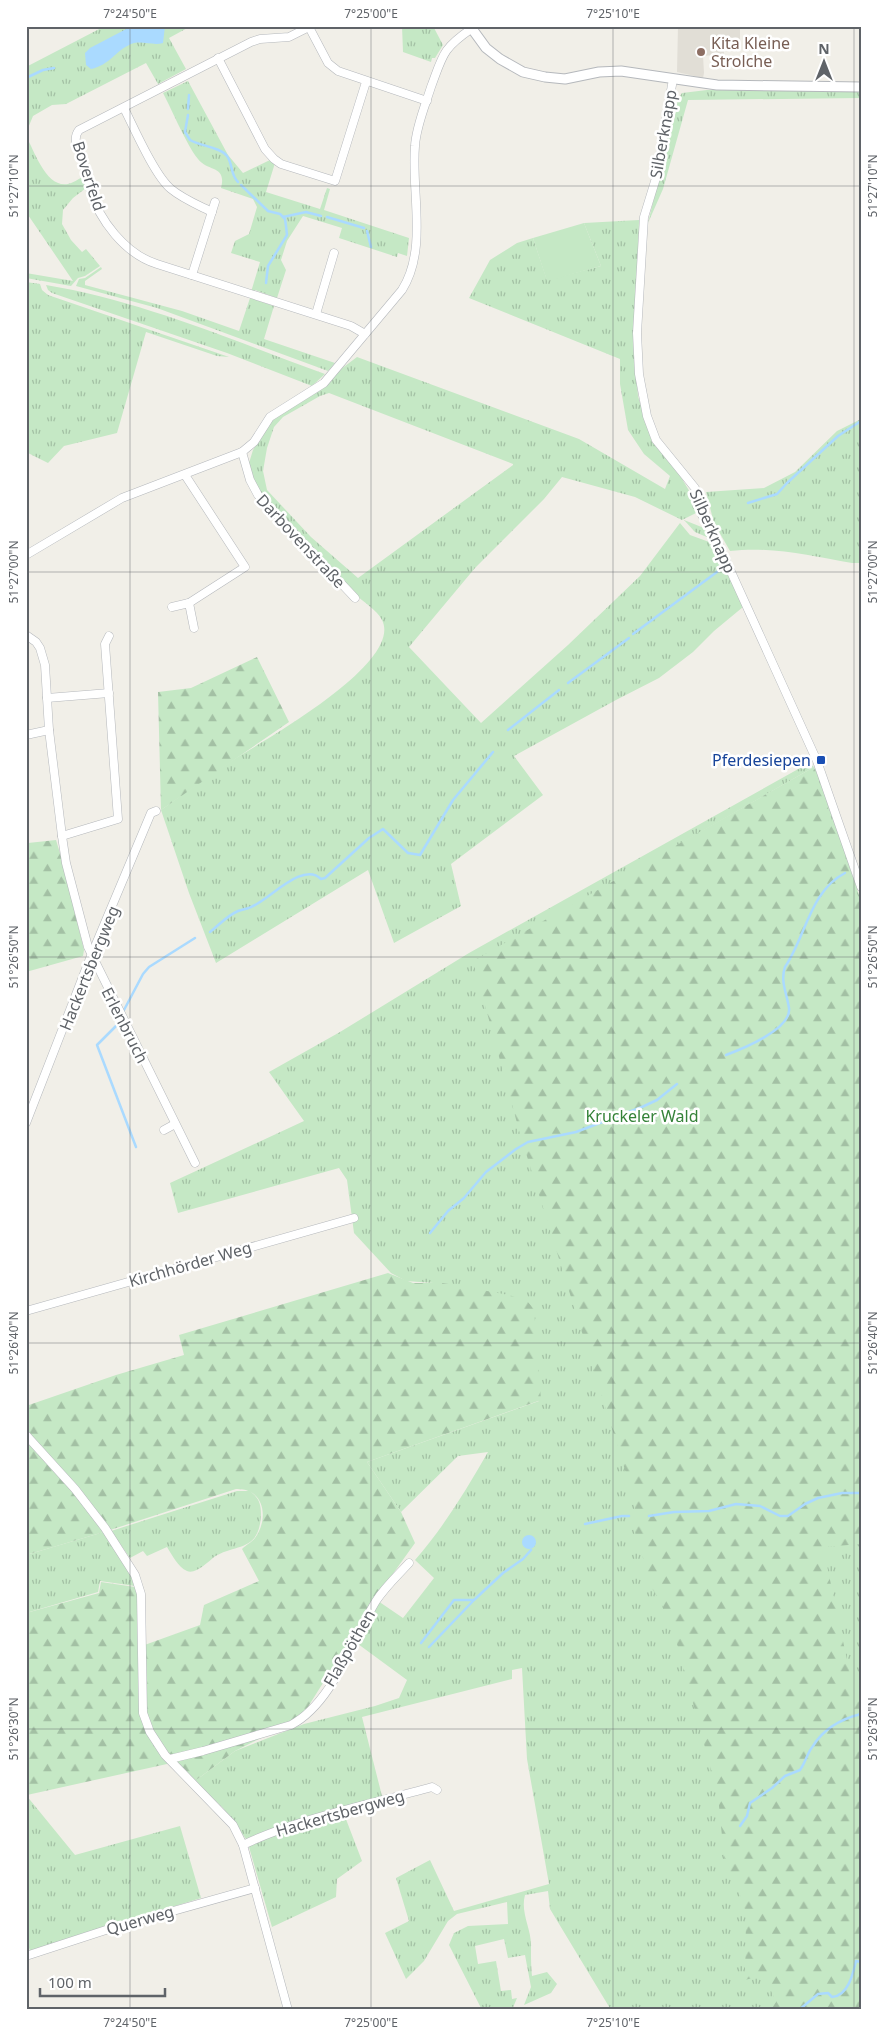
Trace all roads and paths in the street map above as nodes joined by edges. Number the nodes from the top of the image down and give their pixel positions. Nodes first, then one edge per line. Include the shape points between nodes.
1 (310, 27) edge
2 (471, 28) edge
3 (218, 58) junction
4 (673, 79) junction
5 (366, 82) junction
6 (861, 87) edge
7 (427, 100) junction
8 (124, 108) junction
9 (215, 202) dead end
10 (212, 212) junction
11 (334, 253) dead end
12 (192, 275) junction
13 (316, 314) junction
14 (365, 334) junction
15 (242, 452) junction
16 (185, 475) junction
17 (26, 555) edge
18 (355, 598) dead end
19 (189, 602) junction
20 (172, 607) dead end
21 (194, 628) dead end
22 (26, 635) edge
23 (109, 636) dead end
24 (109, 693) junction
25 (47, 698) junction
26 (49, 730) junction
27 (26, 735) edge
28 (154, 812) dead end
29 (62, 836) junction
30 (861, 887) edge
31 (91, 956) junction
32 (26, 1123) edge
33 (175, 1124) junction
34 (164, 1130) dead end
35 (195, 1163) dead end
36 (354, 1218) dead end
37 (26, 1311) edge
38 (26, 1435) edge
39 (409, 1563) dead end
40 (170, 1759) junction
41 (437, 1790) dead end
42 (244, 1844) junction
43 (256, 1888) junction
44 (26, 1956) edge
45 (288, 2010) edge

1 - 3 street, Boverfeld via 288,37 260,39
1 - 5 street via 332,67
2 - 4 street via 494,55 512,67 534,75 565,79 620,71
2 - 7 street via 447,49
3 - 5 street via 265,149 274,159 335,181
3 - 8 street, Boverfeld
4 - 6 street via 717,85
4 - 30 street, Silberknapp via 656,178 644,217 636,333 647,416 656,440 697,492 704,520 717,541 817,761
5 - 7 street
7 - 14 street via 415,144 416,228 411,273 402,290
8 - 10 street via 169,188
8 - 12 street, Boverfeld via 76,134 75,140 94,200 104,219 137,256
9 - 10 street
10 - 12 street
11 - 13 street
12 - 13 street, Boverfeld
13 - 14 street, Boverfeld
14 - 15 street via 324,383 270,417 254,442
15 - 16 street
15 - 18 street, Darbovenstraße via 258,495
16 - 17 street via 114,503
16 - 19 street via 245,567
19 - 20 street
19 - 21 street
22 - 25 street, Erlenbruch via 36,642 44,657
23 - 24 street via 105,644
24 - 25 street
24 - 29 street via 118,819
25 - 26 street, Erlenbruch
26 - 27 street
26 - 29 street, Erlenbruch
28 - 31 street, Hackertsbergweg
29 - 31 street, Erlenbruch
31 - 32 street, Hackertsbergweg
31 - 33 street, Erlenbruch
33 - 34 street
33 - 35 street, Erlenbruch
36 - 37 street, Kirchhörder Weg
38 - 40 street via 75,1489 135,1575 140,1594 143,1713 158,1747
39 - 40 street, Flaßpöthen via 377,1599 332,1682 302,1719 290,1726
40 - 42 street via 233,1825
41 - 42 street, Hackertsbergweg via 432,1787 333,1814
42 - 43 street
43 - 44 street, Querweg
43 - 45 street

